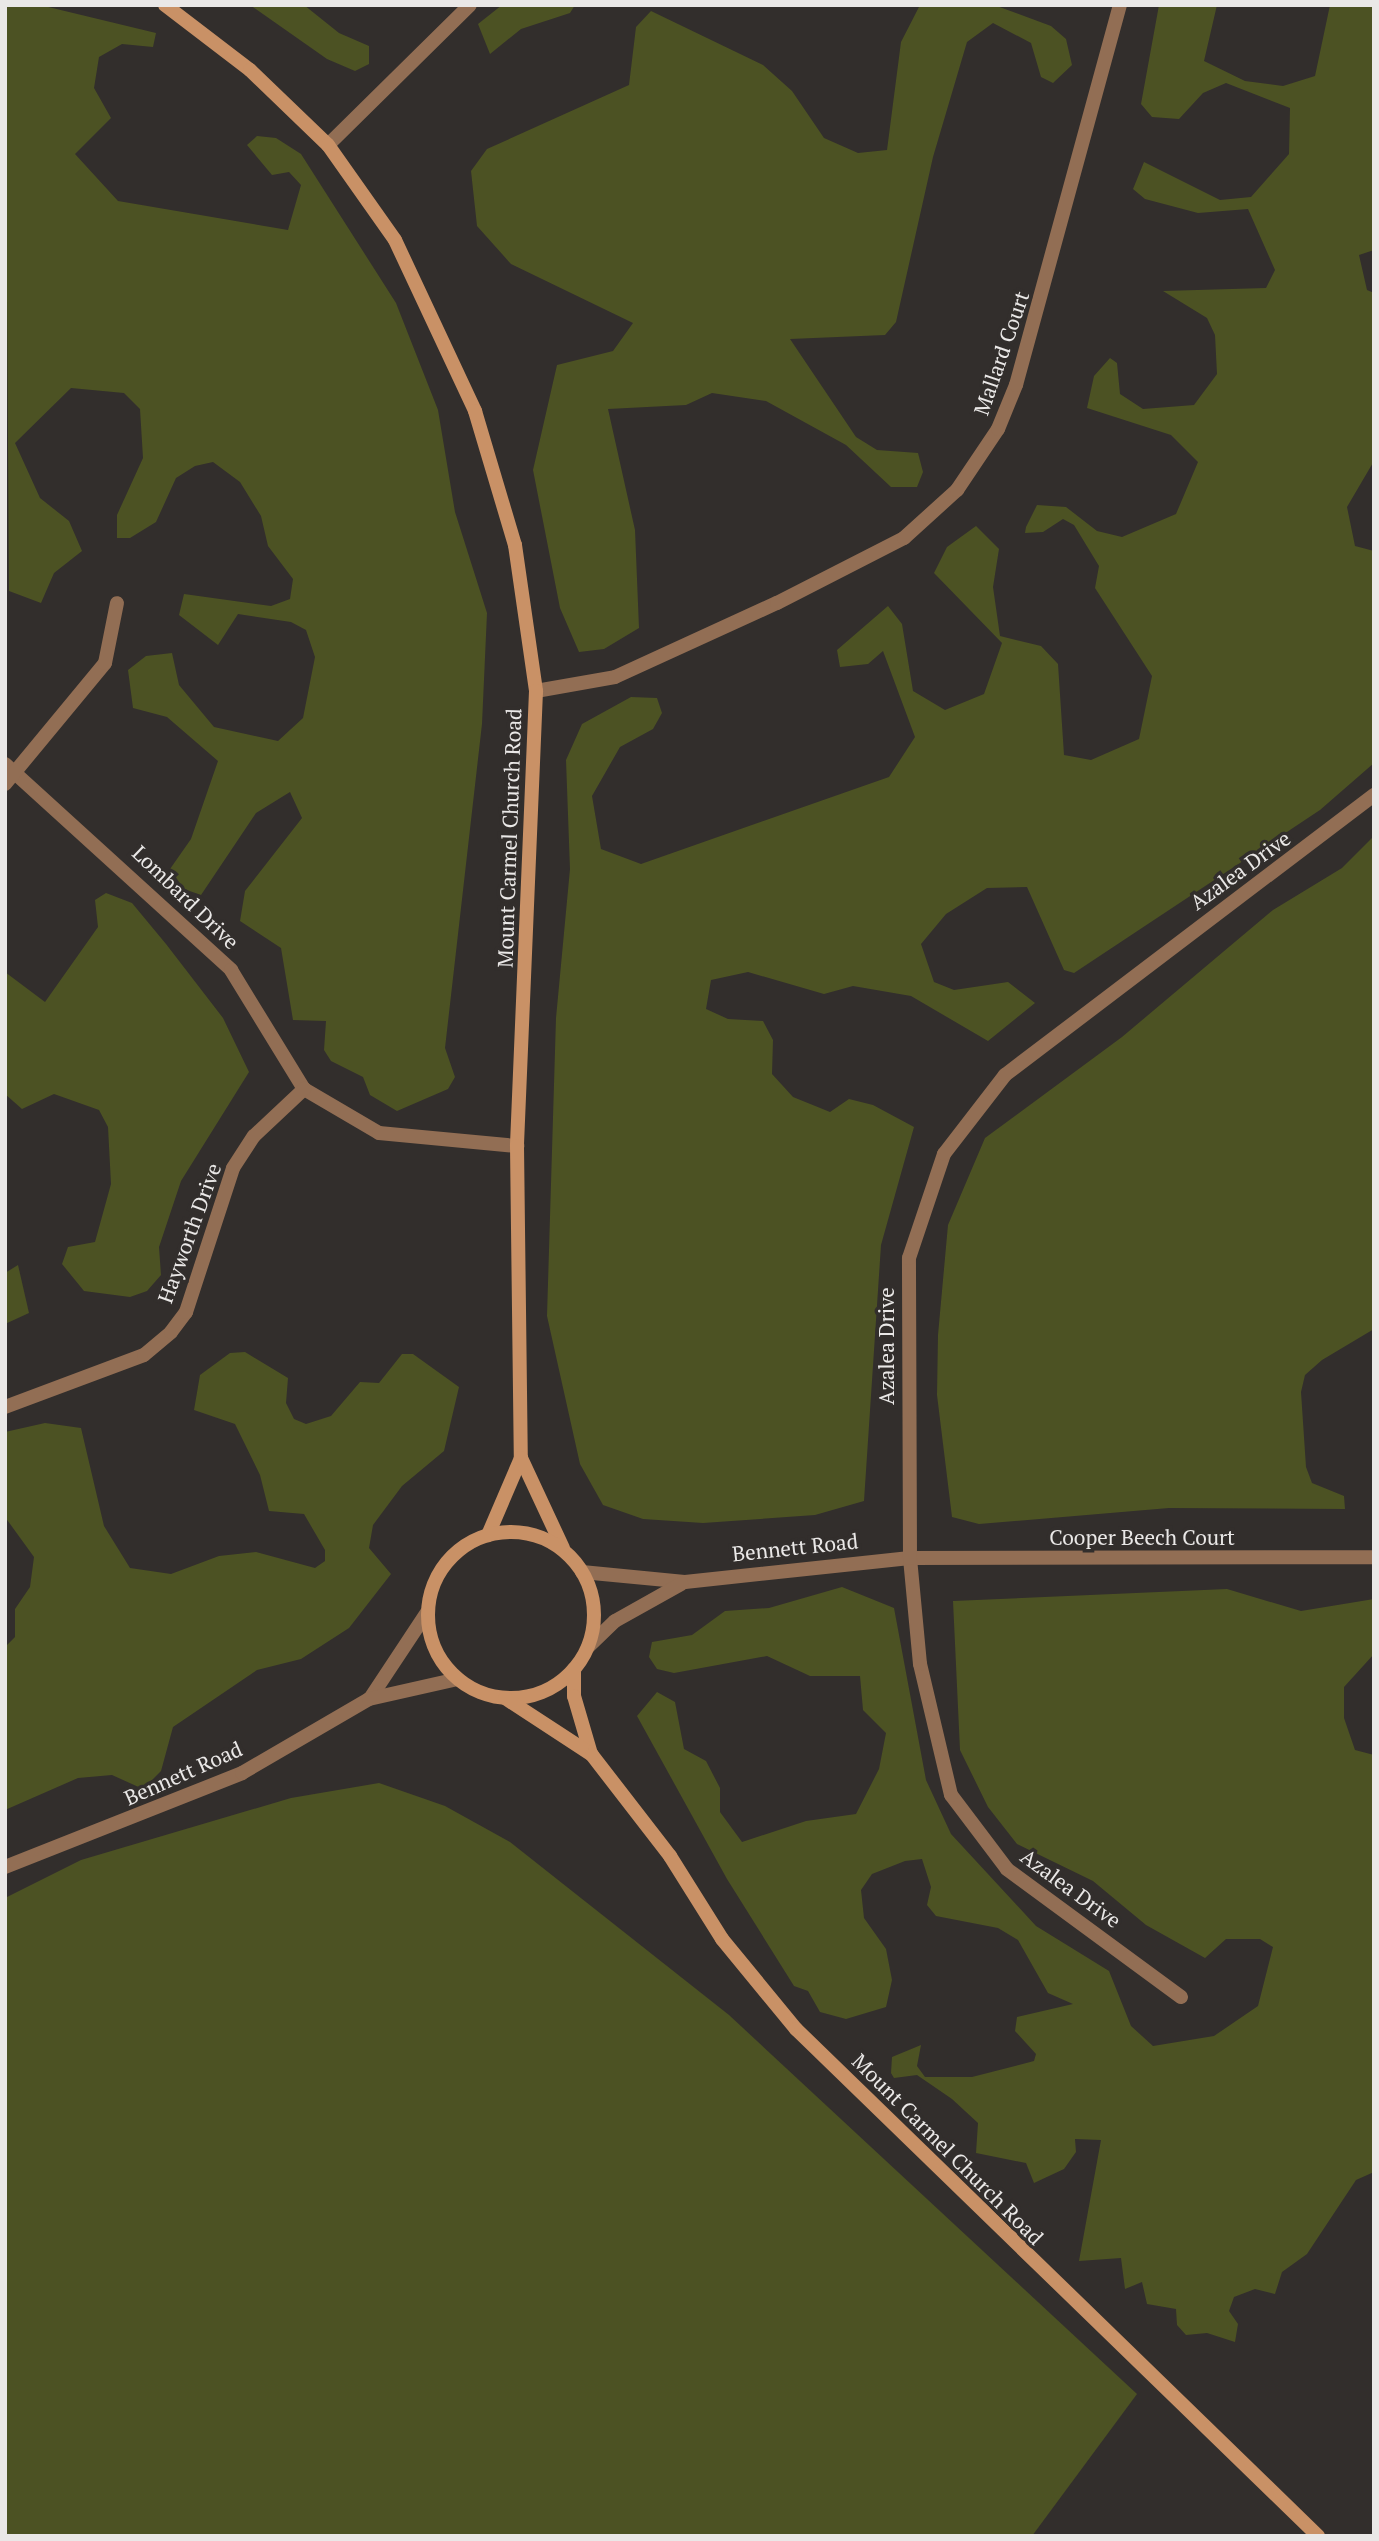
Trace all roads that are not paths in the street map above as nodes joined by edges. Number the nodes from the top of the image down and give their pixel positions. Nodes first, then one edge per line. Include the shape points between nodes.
1 (165, 5) edge
2 (470, 5) edge
3 (1120, 5) edge
4 (328, 145) junction
5 (117, 603) dead end
6 (536, 691) junction
7 (8, 773) edge
8 (1374, 795) edge
9 (304, 1089) junction
10 (517, 1146) junction
11 (5, 1407) edge
12 (521, 1458) junction
13 (488, 1535) junction
14 (565, 1551) junction
15 (1374, 1557) edge
16 (910, 1558) junction
17 (582, 1572) junction
18 (685, 1582) junction
19 (428, 1611) junction
20 (588, 1647) junction
21 (574, 1669) junction
22 (458, 1679) junction
23 (505, 1698) junction
24 (369, 1699) junction
25 (592, 1755) junction
26 (5, 1867) edge
27 (1181, 1997) dead end
28 (1318, 2536) edge

1 - 4 main road, Mount Carmel Church Road via 250,70
2 - 4 street
3 - 6 street, Mallard Court via 1016,385 998,429 957,490 904,538 777,603 615,677
4 - 6 main road, Mount Carmel Church Road via 395,240 475,411 515,545
5 - 7 street via 105,663
6 - 10 main road, Mount Carmel Church Road
7 - 9 street, Lombard Drive via 222,960
8 - 16 street, Azalea Drive via 1005,1075 944,1154 916,1222 905,1298
9 - 10 street via 379,1133
9 - 11 street, Hayworth Drive via 254,1136 233,1168 186,1312 171,1332 144,1355
10 - 12 main road, Mount Carmel Church Road
12 - 13 main road, Mount Carmel Church Road
12 - 14 main road, Mount Carmel Church Road
13 - 14 main road via 515,1532
13 - 19 main road via 446,1563
14 - 17 main road
15 - 16 street, Cooper Beech Court
16 - 18 street, Bennett Road
16 - 27 street, Azalea Drive via 920,1664 951,1795 1007,1869
17 - 18 street, Bennett Road
17 - 20 main road via 593,1596
18 - 20 street, Bennett Road via 615,1621
19 - 22 main road via 441,1660
19 - 24 street, Bennett Road
20 - 21 main road
21 - 23 main road via 530,1695
21 - 25 main road, Mount Carmel Church Road via 574,1696
22 - 23 main road
22 - 24 street, Bennett Road
23 - 25 main road, Mount Carmel Church Road
24 - 26 street, Bennett Road via 242,1773
25 - 28 main road, Mount Carmel Church Road via 670,1856 722,1939 796,2029

